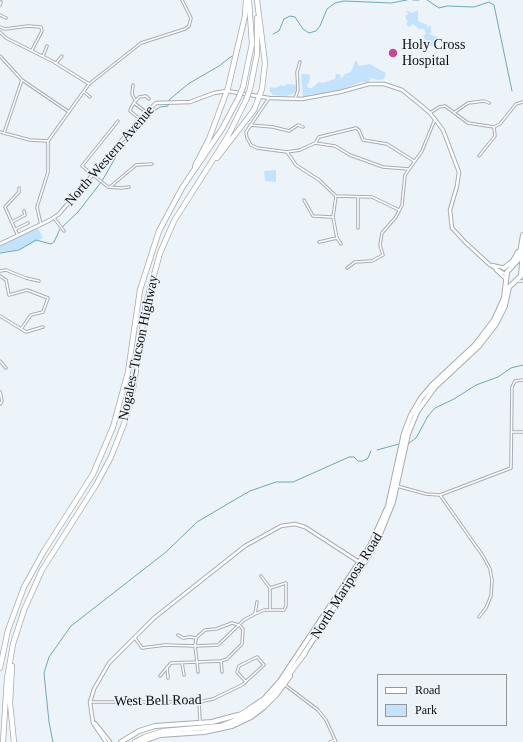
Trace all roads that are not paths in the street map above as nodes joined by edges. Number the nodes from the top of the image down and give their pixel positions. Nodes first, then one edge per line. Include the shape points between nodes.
1 (182, 0) edge
2 (246, 0) edge
3 (249, 0) edge
4 (256, 0) edge
5 (1, 2) dead end
6 (0, 5) edge
7 (0, 16) edge
8 (6, 18) dead end
9 (0, 27) edge
10 (0, 32) edge
11 (47, 46) dead end
12 (32, 51) junction
13 (0, 56) edge
14 (42, 56) junction
15 (62, 56) dead end
16 (300, 62) dead end
17 (56, 63) junction
18 (22, 80) junction
19 (89, 84) junction
20 (133, 85) dead end
21 (227, 91) junction
22 (84, 92) junction
23 (260, 96) junction
24 (90, 97) dead end
25 (269, 98) junction
26 (149, 99) dead end
27 (295, 99) junction
28 (135, 100) junction
29 (523, 102) edge
30 (134, 103) junction
31 (489, 103) dead end
32 (69, 112) junction
33 (146, 112) junction
34 (455, 112) junction
35 (430, 113) junction
36 (140, 119) junction
37 (435, 119) junction
38 (118, 121) dead end
39 (250, 125) junction
40 (303, 127) dead end
41 (494, 127) junction
42 (0, 132) edge
43 (4, 134) junction
44 (48, 141) junction
45 (315, 143) junction
46 (287, 152) junction
47 (478, 156) dead end
48 (415, 162) junction
49 (152, 164) dead end
50 (409, 169) junction
51 (93, 175) junction
52 (110, 187) junction
53 (129, 187) dead end
54 (195, 187) junction
55 (19, 188) dead end
56 (182, 188) junction
57 (336, 196) junction
58 (358, 197) junction
59 (304, 200) dead end
60 (24, 210) dead end
61 (400, 210) junction
62 (333, 217) junction
63 (54, 218) junction
64 (11, 222) junction
65 (28, 223) dead end
66 (41, 225) junction
67 (358, 228) dead end
68 (15, 229) junction
69 (64, 231) dead end
70 (523, 235) edge
71 (18, 236) junction
72 (337, 238) junction
73 (521, 240) junction
74 (319, 242) dead end
75 (0, 244) edge
76 (341, 244) dead end
77 (523, 250) edge
78 (487, 261) junction
79 (511, 267) junction
80 (347, 268) dead end
81 (504, 268) junction
82 (0, 271) edge
83 (522, 273) edge
84 (0, 276) edge
85 (507, 277) junction
86 (39, 281) dead end
87 (523, 281) edge
88 (517, 282) junction
89 (0, 316) edge
90 (494, 320) junction
91 (495, 325) junction
92 (43, 327) dead end
93 (21, 329) junction
94 (479, 340) junction
95 (479, 346) junction
96 (0, 361) edge
97 (455, 362) junction
98 (6, 368) dead end
99 (455, 368) junction
100 (523, 380) edge
101 (0, 392) edge
102 (0, 404) edge
103 (512, 432) junction
104 (523, 432) edge
105 (406, 435) junction
106 (402, 452) junction
107 (398, 486) junction
108 (440, 495) junction
109 (377, 537) junction
110 (359, 563) junction
111 (261, 576) dead end
112 (270, 588) junction
113 (33, 590) junction
114 (345, 592) junction
115 (257, 602) dead end
116 (270, 610) junction
117 (255, 614) junction
118 (479, 616) dead end
119 (239, 625) junction
120 (178, 635) dead end
121 (134, 637) junction
122 (196, 638) junction
123 (195, 646) junction
124 (305, 653) joint
125 (221, 661) junction
126 (197, 662) junction
127 (182, 663) junction
128 (167, 667) junction
129 (0, 668) edge
130 (198, 672) dead end
131 (222, 672) dead end
132 (184, 675) dead end
133 (160, 676) dead end
134 (168, 678) dead end
135 (246, 682) junction
136 (282, 683) junction
137 (90, 702) junction
138 (199, 702) junction
139 (252, 708) junction
140 (200, 723) junction
141 (99, 732) junction
142 (335, 741) edge
143 (3, 742) edge
144 (14, 742) edge
145 (106, 742) edge
146 (110, 742) edge
147 (121, 742) edge
148 (131, 742) edge
149 (135, 742) edge
150 (140, 742) edge
151 (330, 742) edge

1 - 19 street via 190,18 189,26 141,43
2 - 21 highway via 246,16
3 - 56 highway, Nogales–Tucson Highway, bridge via 252,44 243,87 222,129
4 - 23 highway via 265,62
4 - 54 highway, Nogales–Tucson Highway, bridge via 258,44 250,90 228,136
5 - 6 street
7 - 8 street
9 - 12 street via 5,29 40,26 42,31
10 - 12 street via 6,38
11 - 14 street
12 - 14 street
13 - 18 street
14 - 17 street
15 - 17 street
16 - 27 street
17 - 19 street
18 - 32 street
18 - 43 street
19 - 22 street
20 - 28 street via 132,94
21 - 23 street
21 - 33 street, North Western Avenue via 190,102 159,102
21 - 56 highway via 209,139
22 - 24 street
22 - 32 street
23 - 25 street
23 - 54 highway via 246,120
25 - 27 street
25 - 39 street
26 - 28 street via 141,96
27 - 35 street via 340,92 369,84 384,84 402,90
28 - 30 street
29 - 41 street via 516,104 500,124
30 - 33 street
30 - 36 street via 130,111
31 - 34 street via 468,103
32 - 44 street
33 - 36 street, North Western Avenue
34 - 35 street via 442,106
34 - 41 street via 468,123
35 - 37 street
36 - 51 street, North Western Avenue
37 - 48 street
37 - 78 street via 448,139 459,172 450,210 452,228
38 - 51 street via 83,163 84,169
39 - 40 street via 289,130 299,125
39 - 46 street via 246,135 251,145
41 - 47 street via 495,136
42 - 43 street
43 - 44 street
44 - 66 street via 48,172 37,207
45 - 46 street via 300,150
45 - 48 street via 319,137 356,128 363,140 387,144
45 - 50 street via 335,146 350,155 383,167
46 - 57 street via 296,165 319,180
48 - 50 street
49 - 52 street via 136,165
50 - 61 street
51 - 52 street
51 - 63 street, North Western Avenue
52 - 53 street
54 - 113 highway, Nogales–Tucson Highway via 174,221 155,267 146,304 133,389 118,441 96,485 52,554
55 - 64 street via 19,192 6,205
56 - 129 highway, Nogales–Tucson Highway via 159,231 141,285 128,372 111,433 93,474 24,587 8,630
57 - 58 street
57 - 62 street
58 - 61 street via 372,197
58 - 67 street
59 - 62 street via 313,216
60 - 64 street via 25,215
61 - 80 street via 380,238 382,256 372,261 355,262
62 - 72 street
63 - 66 street, North Western Avenue
63 - 69 street
64 - 68 street
65 - 68 street
66 - 71 street, North Western Avenue
68 - 71 street
70 - 73 highway, North Mariposa Road
71 - 75 street, North Western Avenue
72 - 74 street
72 - 76 street
73 - 79 highway, North Mariposa Road via 518,259
73 - 81 highway via 515,258
77 - 83 highway, North Mariposa Road
78 - 81 street
78 - 85 street
79 - 81 street
79 - 83 highway via 516,266
79 - 85 highway, North Mariposa Road
82 - 86 street via 6,270
83 - 88 highway, North Mariposa Road
84 - 93 street via 6,280 8,294 25,290 46,297 48,302 42,314 31,316
85 - 88 highway
85 - 90 highway, North Mariposa Road via 502,302
87 - 88 street
88 - 91 highway, North Mariposa Road via 509,288 505,306
89 - 93 street
90 - 91 highway
90 - 94 highway, North Mariposa Road
91 - 95 highway, North Mariposa Road
92 - 93 street via 26,332
94 - 95 highway
94 - 97 highway, North Mariposa Road
95 - 99 highway, North Mariposa Road
96 - 98 street
97 - 99 highway
97 - 105 highway, North Mariposa Road via 421,398 411,415
99 - 105 highway, North Mariposa Road via 424,400
100 - 103 street via 515,381 512,387
101 - 102 street
103 - 104 street
103 - 108 street via 511,468
105 - 106 highway, North Mariposa Road
105 - 106 highway, North Mariposa Road via 402,443
106 - 107 highway, North Mariposa Road
106 - 109 highway, North Mariposa Road
107 - 108 street
107 - 109 highway, North Mariposa Road via 390,512
108 - 118 street via 490,568 491,596
109 - 110 highway
109 - 114 highway, North Mariposa Road
110 - 114 highway
110 - 121 street via 305,527 286,524 245,546 154,618
110 - 136 highway, North Mariposa Road
111 - 112 street
112 - 116 street
112 - 116 street via 286,582 284,610
113 - 143 highway, Nogales–Tucson Highway via 18,627 10,660
113 - 144 highway via 19,631 12,666 10,703
114 - 124 highway, North Mariposa Road
115 - 117 street
116 - 117 street
117 - 119 street
119 - 122 street via 232,623 205,630
119 - 123 street via 218,645
119 - 125 street via 243,629 242,644 227,659
120 - 122 street via 183,638
121 - 123 street via 142,648 165,645
121 - 137 street via 109,663 94,689
122 - 123 street
123 - 126 street
124 - 136 highway
125 - 126 street
125 - 131 street
126 - 127 street
126 - 130 street
127 - 128 street via 171,663
127 - 132 street
128 - 133 street
128 - 134 street
135 - 135 street, West Bell Road via 237,672 238,666 257,657 264,665
135 - 138 street, West Bell Road via 228,693
136 - 139 highway
136 - 142 street via 318,710 326,720
136 - 149 highway via 258,708 231,723 209,728 164,731
136 - 150 highway via 276,695 260,710 232,726 204,732 160,735
137 - 138 street, West Bell Road
137 - 141 street via 90,714
138 - 140 street
139 - 140 highway via 227,719
139 - 148 highway via 233,719 217,724 163,729
140 - 147 highway via 155,726 139,731
141 - 145 street
141 - 146 street
142 - 151 street

